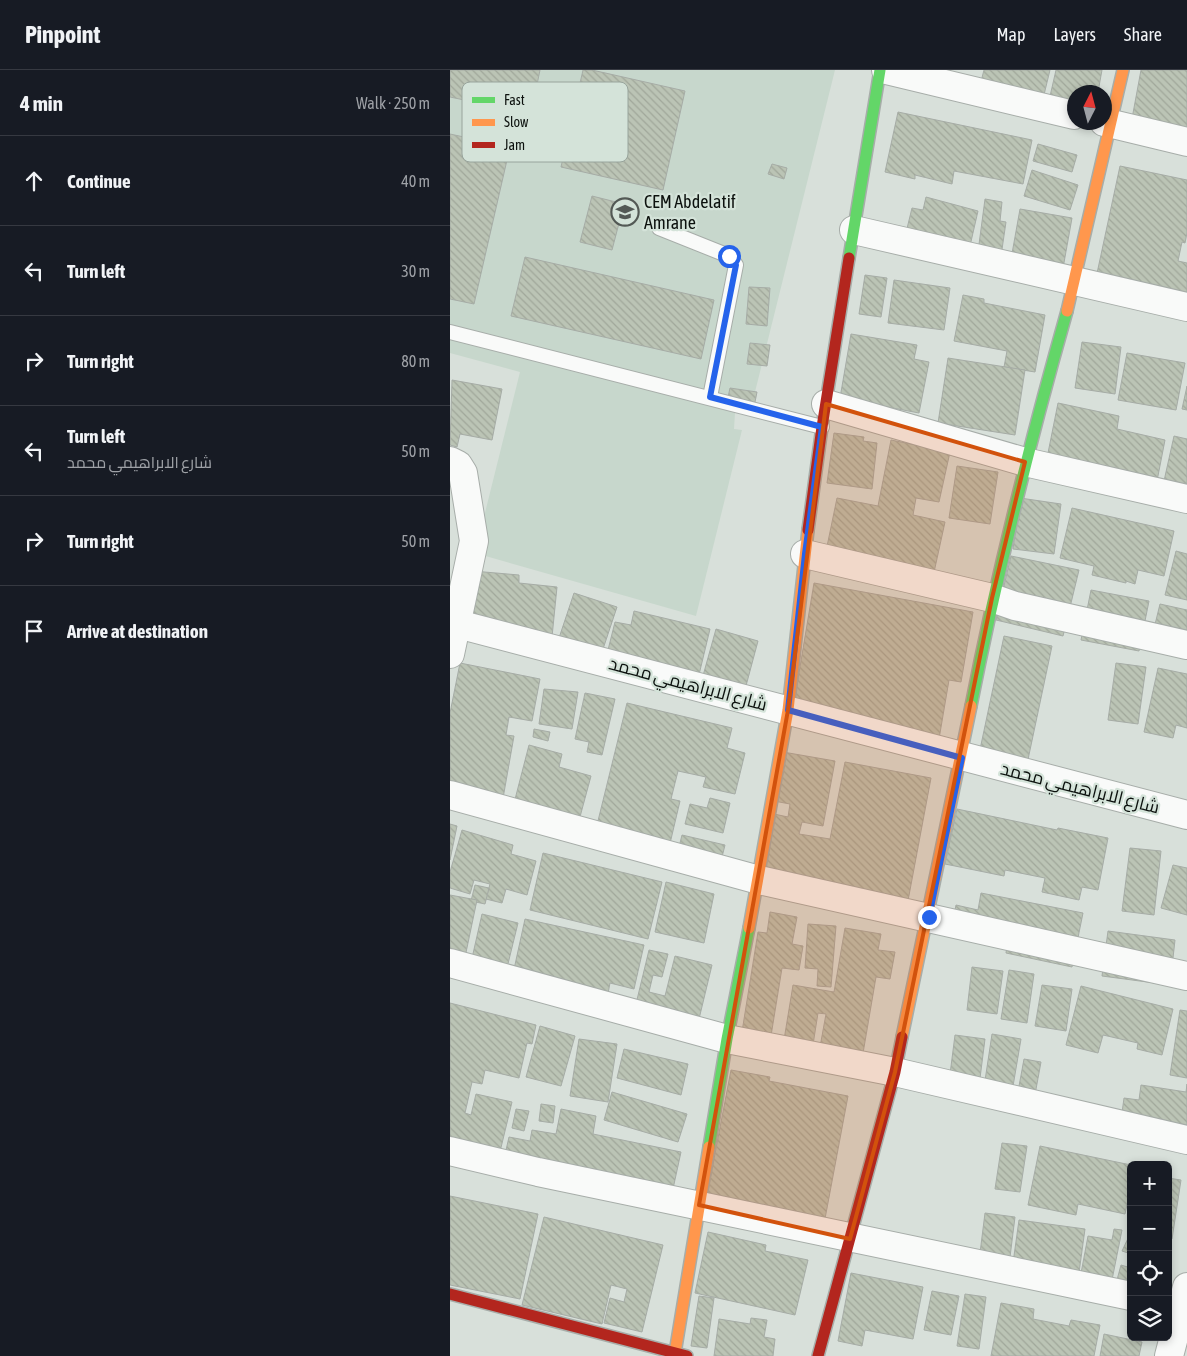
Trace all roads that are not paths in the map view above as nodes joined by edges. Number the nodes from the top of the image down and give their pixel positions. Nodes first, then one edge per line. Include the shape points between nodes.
1 (880, 70) edge
2 (886, 70) edge
3 (1123, 70) edge
4 (1112, 106) edge
5 (1067, 113) edge
6 (1112, 124) edge
7 (1106, 130) edge
8 (1187, 142) edge
9 (659, 228) dead end
10 (854, 230) junction
11 (1074, 281) junction
12 (1187, 307) edge
13 (450, 332) edge
14 (710, 397) junction
15 (824, 415) junction
16 (450, 460) edge
17 (1025, 462) junction
18 (1187, 500) edge
19 (805, 554) junction
20 (992, 598) junction
21 (454, 624) edge
22 (1187, 645) edge
23 (450, 654) edge
24 (788, 710) junction
25 (962, 758) junction
26 (450, 795) edge
27 (1187, 815) edge
28 (759, 880) junction
29 (929, 917) junction
30 (450, 963) edge
31 (1187, 976) edge
32 (727, 1039) junction
33 (895, 1072) junction
34 (1187, 1140) edge
35 (450, 1151) edge
36 (700, 1205) junction
37 (850, 1239) junction
38 (450, 1294) edge
39 (1127, 1295) edge
40 (1181, 1301) edge
41 (681, 1355) edge
42 (818, 1356) edge
43 (1169, 1356) edge

1 - 10 street
2 - 5 street
3 - 4 street
6 - 8 street
7 - 11 street
9 - 14 lane via 729,256 736,265
10 - 11 street
10 - 15 street
11 - 12 street
11 - 17 street
13 - 14 lane
14 - 15 lane
15 - 17 street
15 - 19 street
16 - 21 street via 462,472 474,541
17 - 18 street
17 - 20 street
19 - 20 street
19 - 24 street
20 - 22 street
20 - 25 street
21 - 23 street
21 - 24 street, شارع الابراهيمي محمد
24 - 25 street, شارع الابراهيمي محمد
24 - 28 street
25 - 27 street, شارع الابراهيمي محمد
25 - 29 street
26 - 28 street
28 - 29 street
28 - 32 street
29 - 31 street
29 - 33 street
30 - 32 street
32 - 33 street
32 - 36 street
33 - 34 street
33 - 37 street
35 - 36 street
36 - 37 street
36 - 41 street
37 - 39 street
37 - 42 street
38 - 41 street
40 - 43 street

